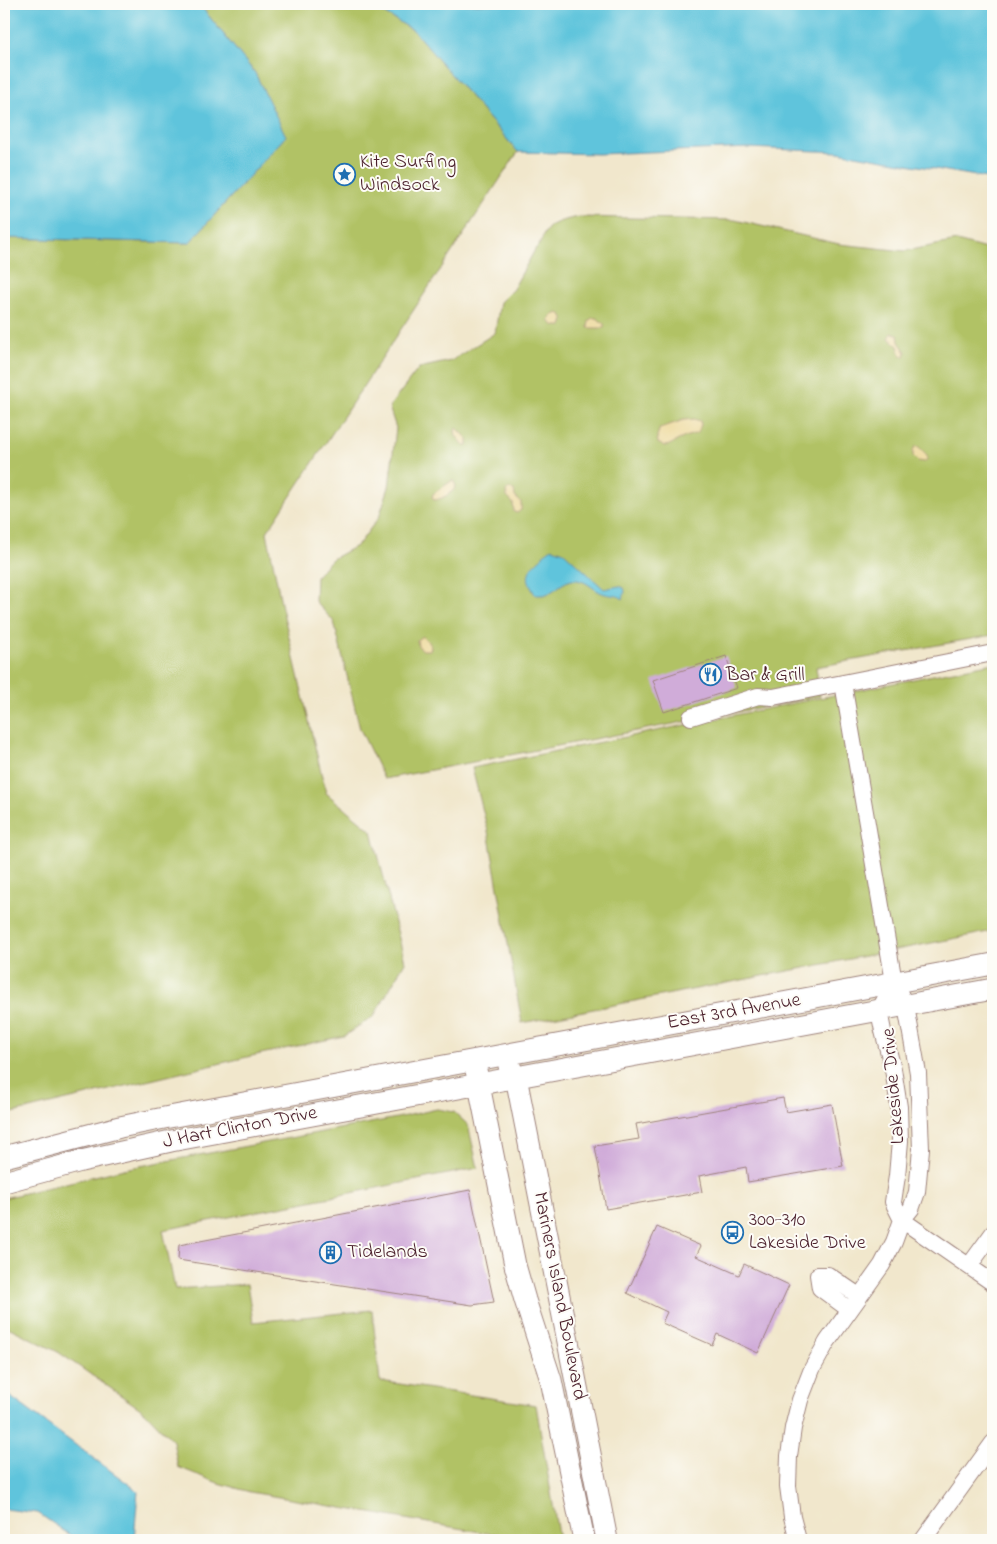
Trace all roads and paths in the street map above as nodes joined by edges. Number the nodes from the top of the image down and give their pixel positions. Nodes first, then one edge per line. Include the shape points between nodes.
1 (993, 652) edge
2 (843, 683) junction
3 (691, 717) dead end
4 (993, 964) edge
5 (894, 982) junction
6 (993, 989) edge
7 (906, 1006) junction
8 (879, 1011) junction
9 (503, 1054) junction
10 (474, 1060) junction
11 (516, 1077) junction
12 (479, 1084) junction
13 (4, 1157) edge
14 (4, 1182) edge
15 (902, 1220) junction
16 (993, 1233) edge
17 (969, 1266) junction
18 (993, 1283) edge
19 (860, 1296) junction
20 (850, 1310) junction
21 (993, 1443) edge
22 (584, 1540) edge
23 (607, 1540) edge
24 (798, 1540) edge
25 (923, 1540) edge

1 - 2 street
2 - 3 street via 773,697 758,696
2 - 5 street
4 - 5 main road, East 3rd Avenue
5 - 7 street, Lakeside Drive
5 - 8 street, Lakeside Drive
5 - 9 main road, East 3rd Avenue
6 - 7 main road, East 3rd Avenue
7 - 8 main road, East 3rd Avenue
7 - 15 street, Lakeside Drive via 918,1074 922,1149 917,1192 911,1209
8 - 11 main road, East 3rd Avenue
8 - 15 street, Lakeside Drive via 899,1107 900,1141 893,1202
9 - 10 main road, East 3rd Avenue
9 - 11 main road, Mariners Island Boulevard
10 - 12 main road, Mariners Island Boulevard
10 - 13 main road, J Hart Clinton Drive via 128,1125
11 - 12 main road, East 3rd Avenue
11 - 23 main road, Mariners Island Boulevard
12 - 14 main road, J Hart Clinton Drive via 171,1141
12 - 22 main road, Mariners Island Boulevard via 515,1265 551,1380
15 - 17 street
15 - 19 street, Lakeside Drive via 882,1265
16 - 17 street
17 - 18 street
19 - 20 street, Lakeside Drive
19 - 20 street via 828,1275 818,1276 820,1288
20 - 24 street, Lakeside Drive via 812,1369 793,1428 788,1456 788,1486
21 - 25 street

